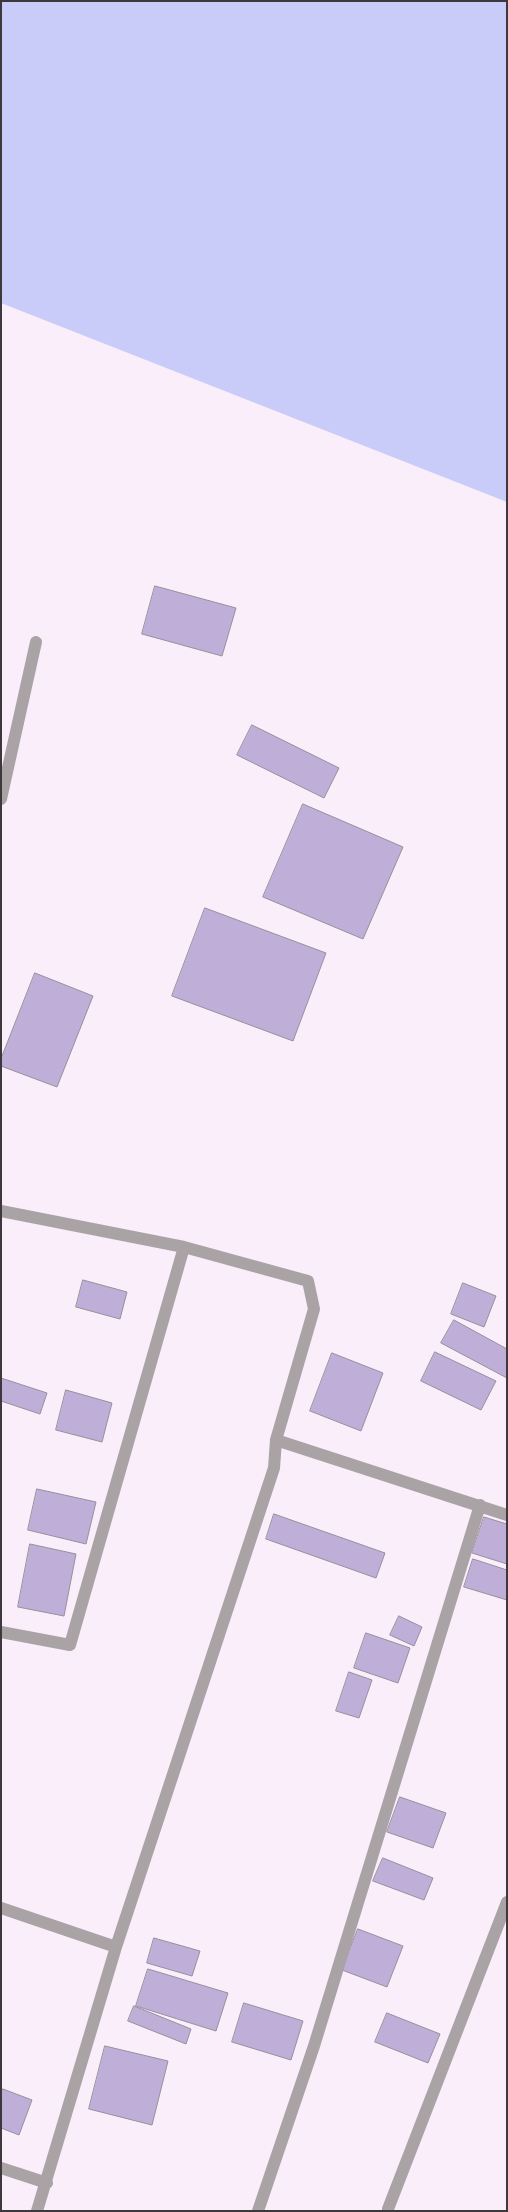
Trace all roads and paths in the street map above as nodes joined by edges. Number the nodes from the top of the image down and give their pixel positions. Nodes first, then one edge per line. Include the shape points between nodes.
1 (36, 642) dead end
2 (1, 799) edge
3 (1, 1211) edge
4 (184, 1247) junction
5 (276, 1440) junction
6 (480, 1505) junction
7 (507, 1515) edge
8 (1, 1632) edge
9 (507, 1902) edge
10 (1, 1908) edge
11 (116, 1947) junction
12 (1, 2168) edge
13 (47, 2183) junction
14 (388, 2209) dead end
15 (37, 2211) edge
16 (258, 2211) edge

1 - 2 street
3 - 4 street
4 - 5 street via 308,1280 314,1309
4 - 8 street via 70,1645
5 - 6 street
5 - 11 street via 274,1468
6 - 7 street
6 - 16 street via 314,2046
9 - 14 street
10 - 11 street
11 - 13 street
12 - 13 street
13 - 15 street

